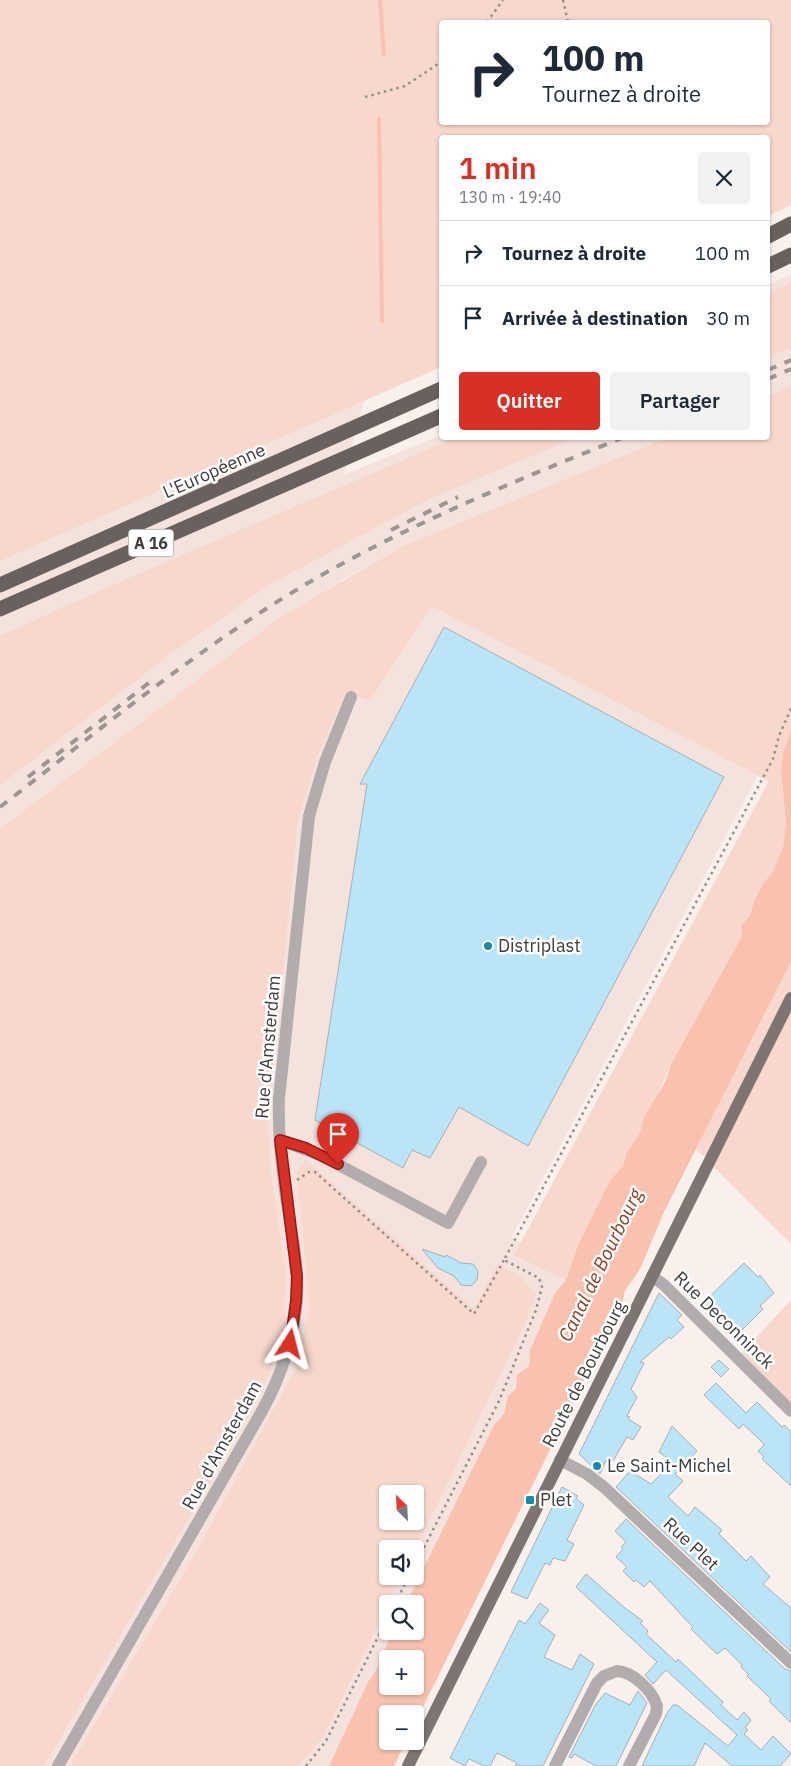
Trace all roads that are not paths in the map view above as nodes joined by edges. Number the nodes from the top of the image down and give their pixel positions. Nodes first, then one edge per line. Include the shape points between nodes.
1 (791, 224) edge
2 (770, 235) edge
3 (791, 255) edge
4 (770, 265) edge
5 (439, 389) edge
6 (439, 417) edge
7 (302, 477) junction
8 (168, 511) junction
9 (0, 576) edge
10 (0, 585) edge
11 (0, 609) edge
12 (0, 618) edge
13 (351, 697) dead end
14 (791, 998) edge
15 (280, 1140) junction
16 (481, 1162) dead end
17 (652, 1276) junction
18 (791, 1411) edge
19 (560, 1460) junction
20 (791, 1662) edge
21 (58, 1766) edge
22 (408, 1766) edge
23 (556, 1766) edge
24 (629, 1766) edge

1 - 2 highway
3 - 4 highway
5 - 8 highway, L'Européenne / A 16
6 - 7 highway, A 16
7 - 11 highway, A 16
7 - 12 highway
8 - 9 highway
8 - 10 highway, L'Européenne / A 16
13 - 15 street, Rue d'Amsterdam via 308,816 279,1098
14 - 17 main road, Route de Bourbourg
15 - 16 street via 318,1153 448,1223
15 - 21 street, Rue d'Amsterdam via 297,1289 284,1366 262,1411
17 - 18 street, Rue Deconninck
17 - 19 main road, Route de Bourbourg
19 - 20 street, Rue Plet via 592,1478 624,1505
19 - 22 main road, Route de Bourbourg
23 - 24 street via 595,1687 604,1676 617,1671 630,1674 657,1706 657,1712

